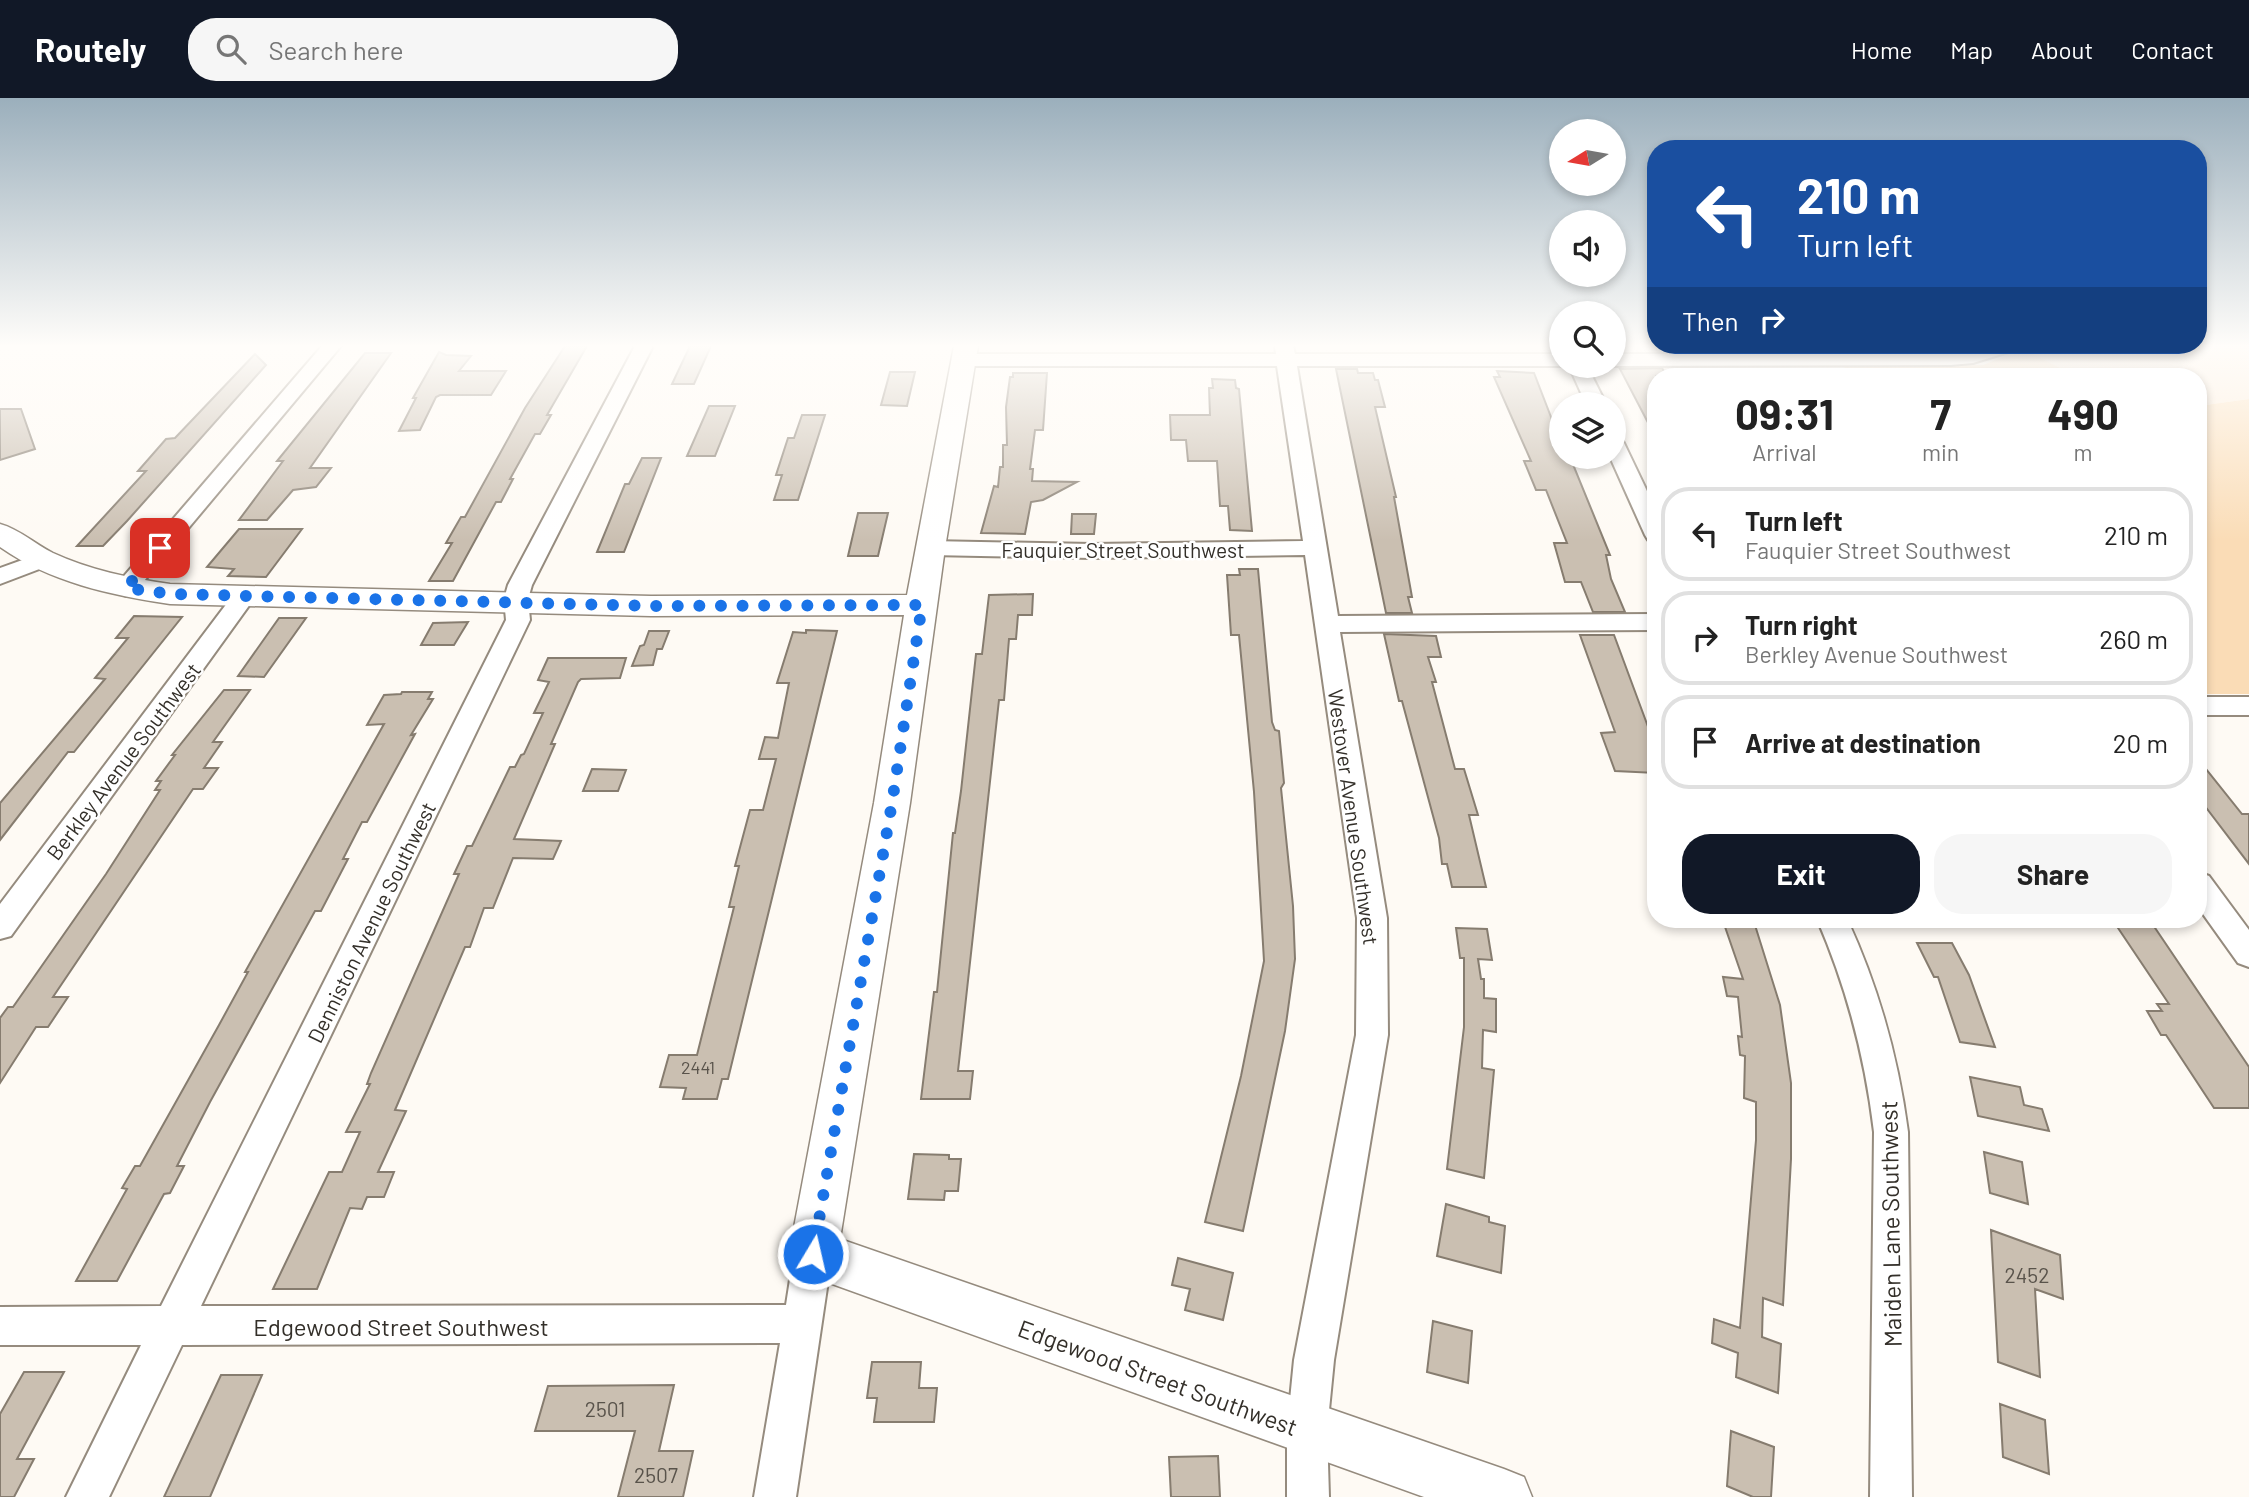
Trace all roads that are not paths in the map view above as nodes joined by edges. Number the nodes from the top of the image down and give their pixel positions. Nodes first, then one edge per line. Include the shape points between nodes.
1 (276, 411) edge
2 (609, 411) edge
3 (955, 411) edge
4 (1294, 411) edge
5 (1626, 469) edge
6 (1647, 515) edge
7 (0, 533) edge
8 (930, 548) junction
9 (1316, 548) junction
10 (41, 560) junction
11 (0, 577) edge
12 (126, 588) junction
13 (245, 596) junction
14 (516, 603) junction
15 (922, 605) junction
16 (1647, 622) edge
17 (1327, 624) junction
18 (2207, 706) edge
19 (2249, 706) edge
20 (2207, 896) edge
21 (0, 927) edge
22 (1836, 928) edge
23 (2249, 954) edge
24 (813, 1254) junction
25 (802, 1324) junction
26 (0, 1326) edge
27 (171, 1326) junction
28 (1307, 1430) junction
29 (87, 1497) edge
30 (775, 1497) edge
31 (1308, 1497) edge
32 (1504, 1497) edge
33 (1891, 1497) edge

1 - 12 street
2 - 14 street, Denniston Avenue Southwest via 547,529
3 - 8 street
4 - 9 street, Westover Avenue Southwest
5 - 6 street
7 - 10 street
8 - 9 street, Fauquier Street Southwest
8 - 15 street
9 - 17 street, Westover Avenue Southwest
10 - 11 street
10 - 12 street
12 - 13 street
13 - 14 street
13 - 21 street, Berkley Avenue Southwest
14 - 15 street
14 - 27 street, Denniston Avenue Southwest via 519,620
15 - 24 street
16 - 17 street
17 - 28 street, Westover Avenue Southwest via 1372,918 1372,1035 1314,1360
18 - 19 street
20 - 23 street
22 - 33 street, Maiden Lane Southwest via 1866,1002 1885,1077 1891,1132
24 - 25 street
24 - 28 street, Edgewood Street Southwest
25 - 27 street, Edgewood Street Southwest
25 - 30 street
26 - 27 street, Edgewood Street Southwest
27 - 29 street, Denniston Avenue Southwest
28 - 31 street, Westover Avenue Southwest
28 - 32 street, Edgewood Street Southwest

